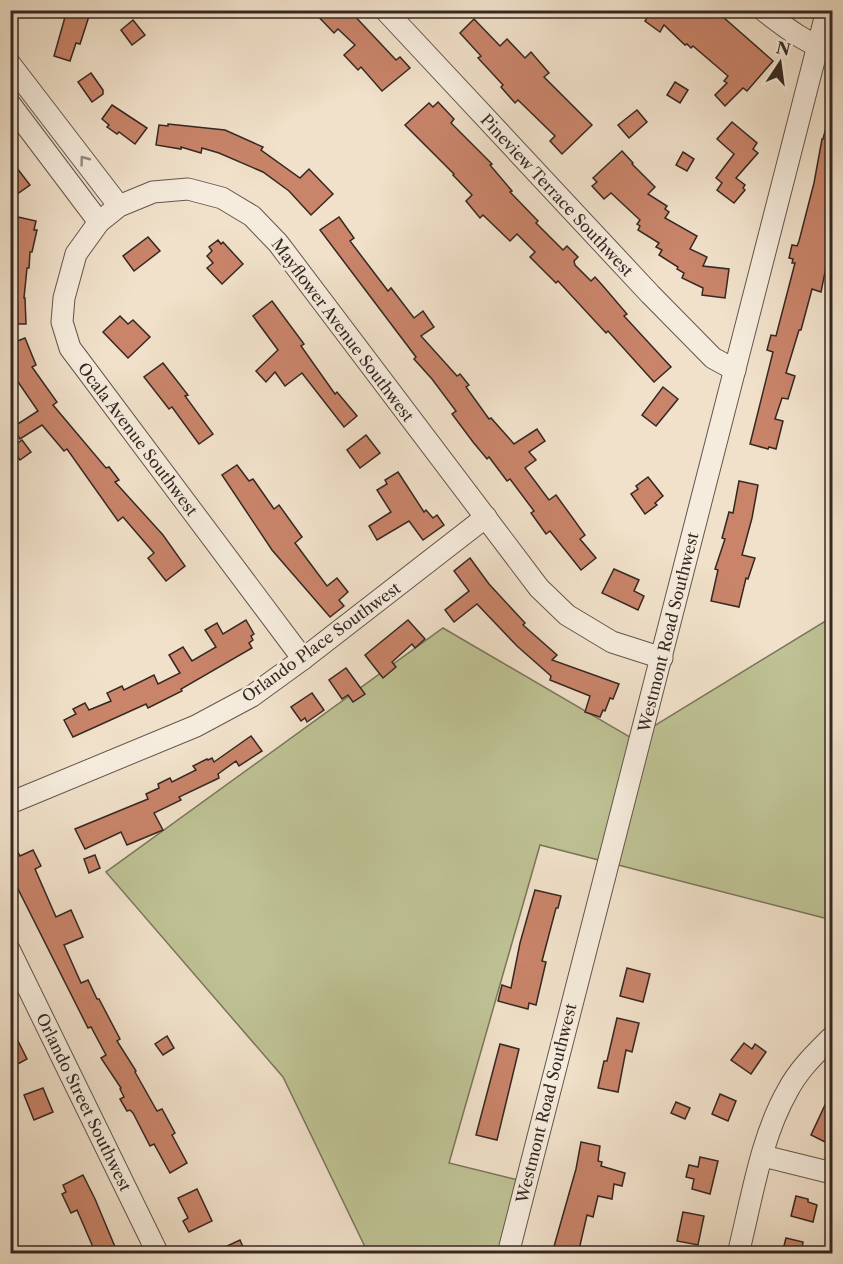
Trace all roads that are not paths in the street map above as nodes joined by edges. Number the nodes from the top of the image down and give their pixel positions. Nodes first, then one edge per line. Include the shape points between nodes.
1 (385, 10) edge
2 (763, 10) edge
3 (827, 10) edge
4 (825, 49) edge
5 (10, 64) edge
6 (10, 104) edge
7 (119, 206) junction
8 (99, 222) junction
9 (735, 370) junction
10 (486, 517) junction
11 (662, 658) junction
12 (303, 659) junction
13 (10, 803) edge
14 (10, 951) edge
15 (832, 1037) edge
16 (763, 1156) junction
17 (832, 1173) edge
18 (158, 1254) edge
19 (508, 1254) edge
20 (738, 1254) edge

1 - 9 street, Pineview Terrace Southwest via 650,294 713,358
2 - 4 street
3 - 4 street, Westmont Road Southwest
4 - 9 street, Westmont Road Southwest
7 -> 5 street
6 - 8 street
7 - 8 street, Ocala Avenue Southwest
7 - 10 street, Mayflower Avenue Southwest via 153,192 188,189 222,198 252,216 278,243
8 - 12 street, Ocala Avenue Southwest via 76,254 64,298 62,322 70,348
9 - 11 street, Westmont Road Southwest
10 - 11 street, Mayflower Avenue Southwest via 539,588 567,615 612,642
10 - 12 street, Orlando Place Southwest
11 - 19 street, Westmont Road Southwest
12 - 13 street, Orlando Place Southwest via 252,696 196,726
14 - 18 street, Orlando Street Southwest
15 - 16 street via 788,1088
16 - 17 street
16 - 20 street

